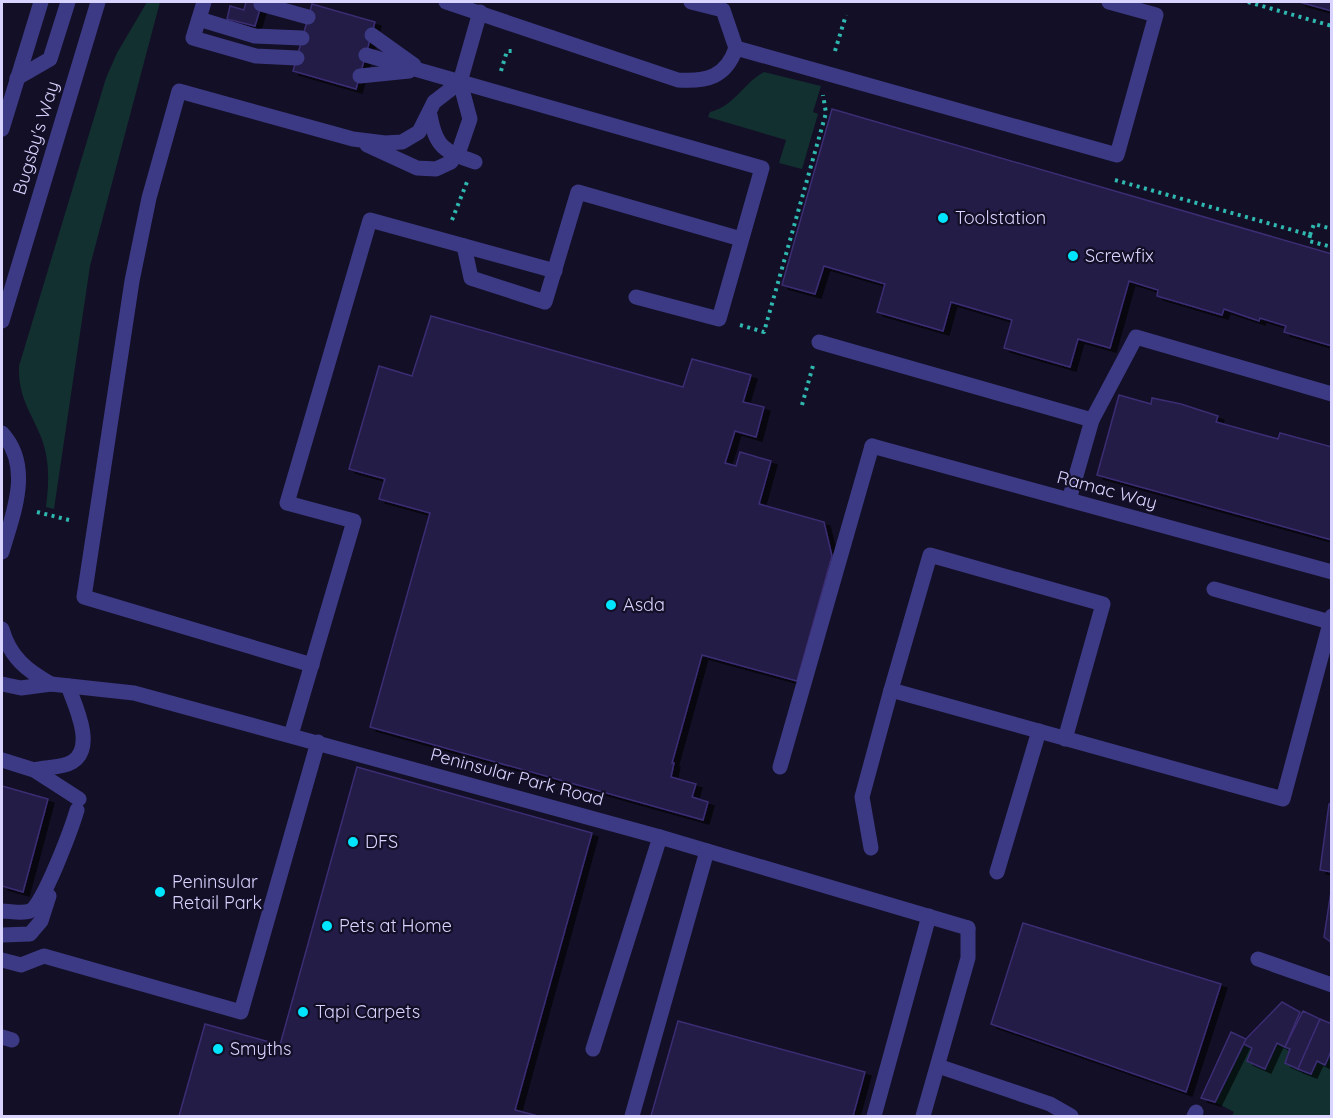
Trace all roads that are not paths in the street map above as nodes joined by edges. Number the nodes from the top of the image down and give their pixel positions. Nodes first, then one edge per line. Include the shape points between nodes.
1 (41, 2) edge
2 (68, 2) edge
3 (98, 2) edge
4 (204, 2) edge
5 (446, 2) edge
6 (691, 2) edge
7 (1109, 2) edge
8 (261, 4) dead end
9 (480, 12) junction
10 (308, 17) dead end
11 (199, 19) junction
12 (372, 35) dead end
13 (302, 38) dead end
14 (736, 48) junction
15 (366, 55) dead end
16 (297, 58) dead end
17 (421, 70) junction
18 (360, 76) dead end
19 (17, 78) junction
20 (460, 82) junction
21 (430, 115) junction
22 (2, 129) edge
23 (353, 139) junction
24 (455, 155) junction
25 (475, 162) dead end
26 (741, 239) junction
27 (464, 246) junction
28 (555, 271) junction
29 (636, 297) dead end
30 (2, 321) edge
31 (819, 342) road end
32 (1332, 394) edge
33 (1092, 420) junction
34 (2, 433) edge
35 (1069, 500) junction
36 (2, 552) edge
37 (1332, 572) edge
38 (1214, 589) dead end
39 (1331, 619) edge
40 (2, 629) edge
41 (312, 665) junction
42 (2, 684) edge
43 (51, 684) junction
44 (68, 686) junction
45 (891, 690) junction
46 (1039, 731) junction
47 (291, 735) junction
48 (1065, 739) junction
49 (318, 742) junction
50 (2, 760) edge
51 (780, 767) dead end
52 (34, 770) junction
53 (660, 837) junction
54 (871, 848) dead end
55 (707, 851) junction
56 (997, 872) dead end
57 (49, 881) junction
58 (2, 911) edge
59 (929, 916) junction
60 (2, 935) edge
61 (1258, 959) dead end
62 (2, 960) edge
63 (1332, 985) edge
64 (593, 1049) dead end
65 (938, 1066) junction
66 (632, 1116) edge
67 (874, 1116) edge
68 (923, 1116) edge
69 (1071, 1116) edge

1 - 19 street, Bugsby's Way
2 - 19 street, Bugsby's Way via 50,59
3 - 30 street, Bugsby's Way
4 - 11 street
5 - 9 street
6 - 14 street via 723,10
7 - 14 street via 1156,15 1117,155
8 - 10 street
9 - 14 street via 678,80 699,81 723,72
9 - 20 street
11 - 13 street via 255,36
11 - 16 street via 193,38 256,56
12 - 17 street
15 - 17 street
17 - 18 street
17 - 20 street
19 - 22 street, Bugsby's Way
20 - 21 street via 434,102
20 - 24 street via 470,119
20 - 26 street via 762,168
21 - 23 street via 419,132 402,142
21 - 24 street via 433,134 445,151
23 - 24 street via 417,168 436,169 451,162
23 - 41 street via 178,91 149,198 132,281 84,597
24 - 25 street
26 - 28 street via 578,192
26 - 29 street via 719,319
27 - 28 street
27 - 28 street via 471,278 546,302
27 - 41 street via 370,220 287,503 354,521
31 - 33 street
32 - 33 street via 1136,338
33 - 35 street
34 - 36 street via 15,457 19,477 18,495
35 - 37 street, Ramac Way
35 - 51 street, Ramac Way via 872,446
38 - 39 street
39 - 48 street via 1283,799
40 - 43 street, Peninsular Park Road via 13,656
41 - 47 street
42 - 43 street, Peninsular Park Road via 21,688
43 - 44 street, Peninsular Park Road
44 - 47 street, Peninsular Park Road via 134,693
44 - 52 street via 83,732 82,748 70,763
45 - 46 street
45 - 48 street via 930,555 1103,604
45 - 54 street via 862,797
46 - 48 street
46 - 56 street
47 - 49 street, Peninsular Park Road
49 - 53 street, Peninsular Park Road
49 - 62 street via 241,1012 44,956 21,965
50 - 52 street
52 - 57 street via 78,805 68,841
53 - 55 street, Peninsular Park Road
53 - 64 street
55 - 59 street, Peninsular Park Road
55 - 66 street
57 - 58 street via 40,903 30,911
57 - 60 street via 50,895 41,921 30,934
59 - 65 street, Peninsular Park Road via 968,928 968,958
59 - 67 street
61 - 63 street
65 - 68 street
65 - 69 street via 1050,1104

